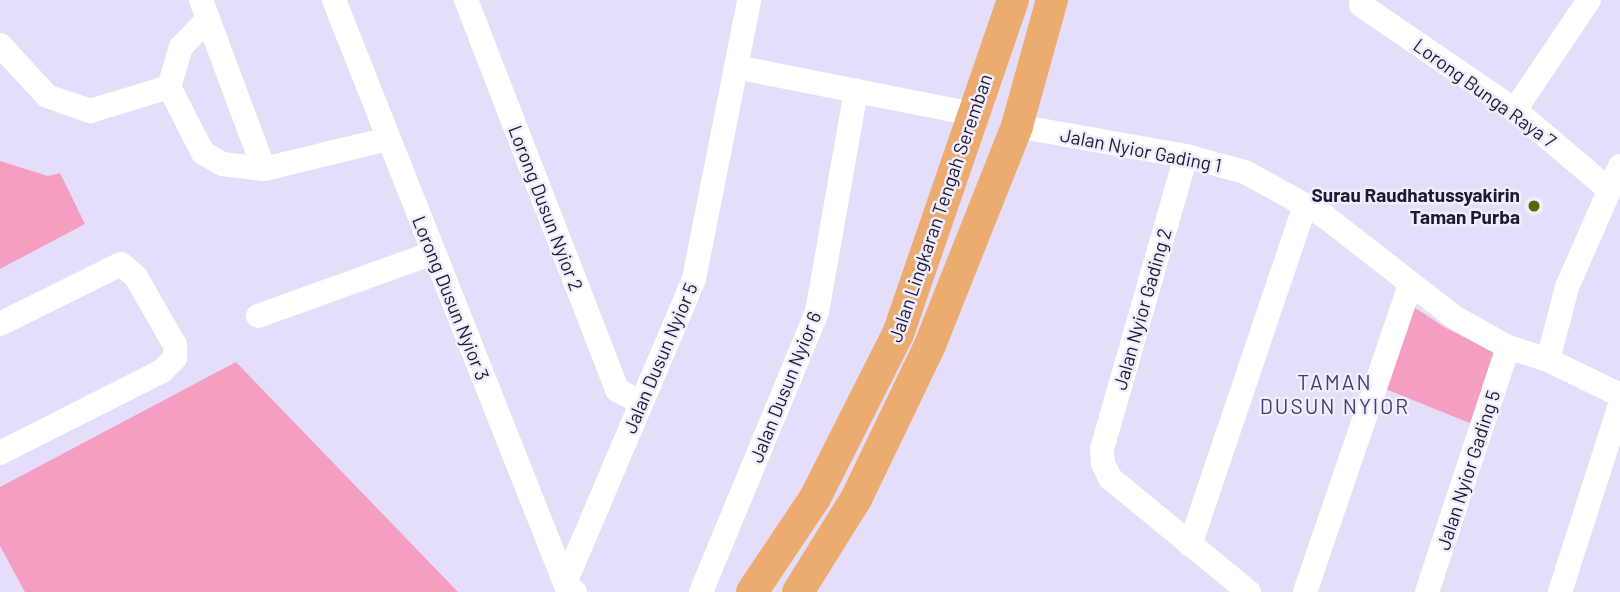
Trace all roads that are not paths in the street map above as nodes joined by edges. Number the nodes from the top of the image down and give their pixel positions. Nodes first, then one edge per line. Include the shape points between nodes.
1 (334, 0) edge
2 (466, 0) edge
3 (749, 0) edge
4 (1013, 0) edge
5 (1052, 0) edge
6 (1363, 0) edge
7 (1589, 0) edge
8 (204, 9) edge
9 (0, 45) edge
10 (736, 67) junction
11 (169, 86) junction
12 (856, 90) junction
13 (1515, 110) junction
14 (974, 114) junction
15 (1017, 126) junction
16 (388, 139) junction
17 (1186, 156) junction
18 (1620, 166) edge
19 (264, 169) junction
20 (1608, 189) junction
21 (1305, 205) junction
22 (432, 253) junction
23 (1410, 285) junction
24 (258, 316) dead end
25 (0, 324) edge
26 (1508, 347) junction
27 (1548, 360) junction
28 (1620, 395) edge
29 (641, 402) junction
30 (1620, 405) edge
31 (0, 453) edge
32 (1190, 545) junction
33 (570, 587) edge
34 (701, 592) edge
35 (752, 592) edge
36 (798, 592) edge
37 (1249, 592) edge
38 (1305, 592) edge
39 (1427, 592) edge
40 (1560, 592) edge

1 - 16 street, Lorong Dusun Nyior 3
2 - 29 street, Lorong Dusun Nyior 2 via 617,390
3 - 10 street, Jalan Dusun Nyior 5
4 - 14 main road, Jalan Lingkaran Tengah Seremban
5 - 15 main road, Jalan Lingkaran Tengah Seremban
6 - 13 street, Lorong Bunga Raya 7 via 1361,5
7 - 13 street
8 - 11 street via 181,47
8 - 19 street
9 - 11 street via 47,96 90,111
10 - 12 street
10 - 29 street, Jalan Dusun Nyior 5 via 694,279
11 - 19 street via 203,153 223,164
12 - 14 street
12 - 34 street, Jalan Dusun Nyior 6 via 817,312
13 - 20 street, Lorong Bunga Raya 7
14 - 35 main road, Jalan Lingkaran Tengah Seremban via 898,334 816,498
15 - 17 street, Jalan Nyior Gading 1
15 - 36 main road, Jalan Lingkaran Tengah Seremban via 930,345 856,499
16 - 19 street
16 - 22 street, Lorong Dusun Nyior 3
17 - 21 street, Jalan Nyior Gading 1 via 1245,172
17 - 32 street, Jalan Nyior Gading 2 via 1102,449 1110,478
18 - 20 street
20 - 27 street via 1567,287
21 - 23 street, Jalan Nyior Gading 1
21 - 32 street
22 - 24 street
22 - 33 street, Lorong Dusun Nyior 3
23 - 26 street, Jalan Nyior Gading 1 via 1454,317
23 - 38 street
25 - 31 street via 121,264 136,276 175,345 175,358 162,370
26 - 27 street, Jalan Nyior Gading 1
26 - 39 street, Jalan Nyior Gading 5
27 - 28 street, Jalan Nyior Gading 1
29 - 33 street, Jalan Dusun Nyior 5
30 - 40 street
32 - 37 street

